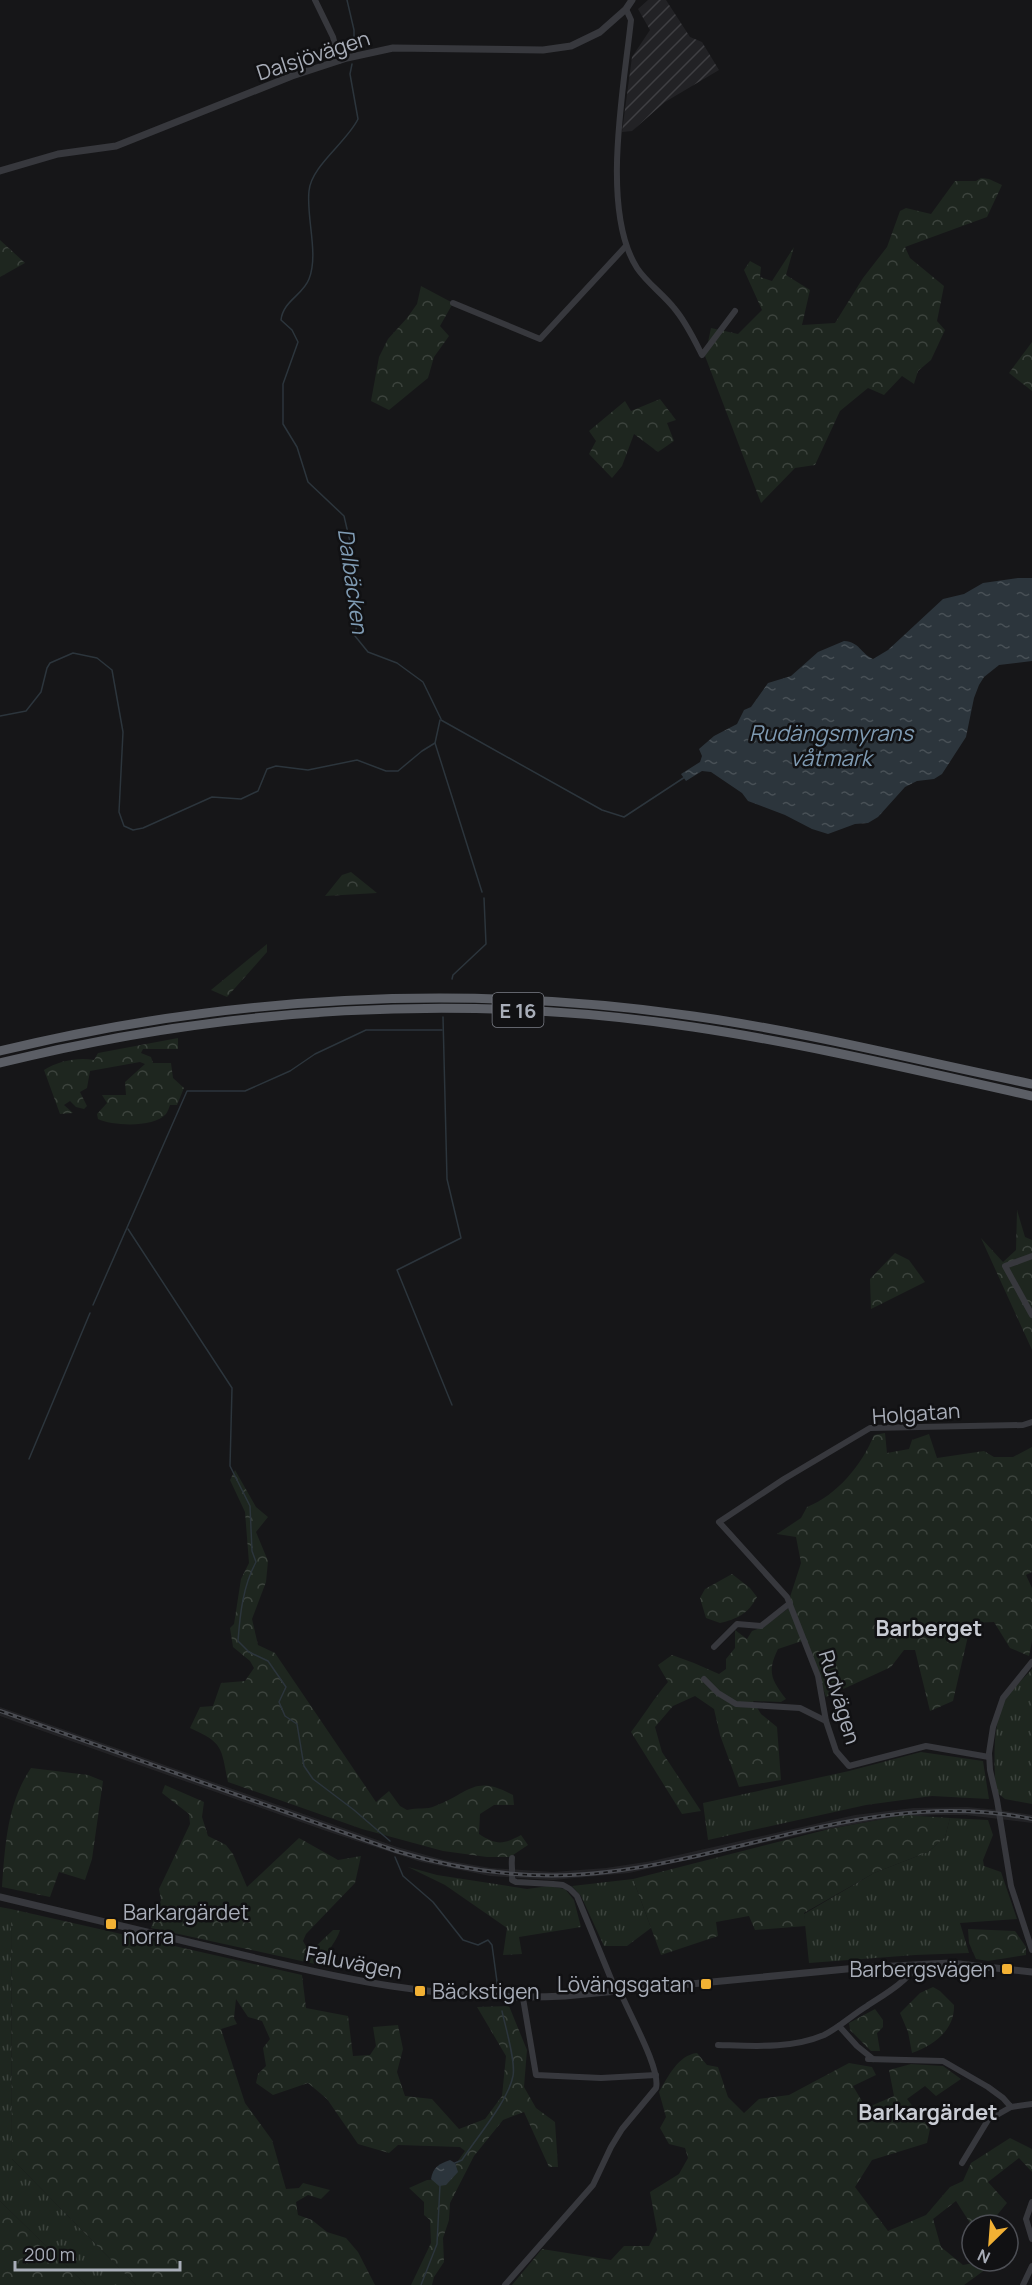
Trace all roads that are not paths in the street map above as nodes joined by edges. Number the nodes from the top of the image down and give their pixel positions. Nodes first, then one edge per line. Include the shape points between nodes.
1 (315, 0) edge
2 (632, 0) edge
3 (626, 9) junction
4 (339, 61) junction
5 (0, 171) edge
6 (626, 246) junction
7 (453, 303) dead end
8 (735, 311) dead end
9 (0, 1052) edge
10 (0, 1063) edge
11 (1032, 1084) edge
12 (1032, 1096) edge
13 (1032, 1256) edge
14 (1032, 1315) edge
15 (1032, 1422) edge
16 (719, 1522) joint
17 (790, 1603) junction
18 (714, 1647) dead end
19 (1032, 1662) edge
20 (704, 1679) dead end
21 (826, 1721) junction
22 (989, 1757) junction
23 (512, 1858) dead end
24 (0, 1897) edge
25 (1032, 1950) edge
26 (917, 1965) junction
27 (1032, 1972) edge
28 (618, 1991) junction
29 (523, 1998) junction
30 (839, 2026) junction
31 (718, 2045) dead end
32 (656, 2075) junction
33 (1032, 2104) edge
34 (1011, 2108) junction
35 (962, 2163) dead end
36 (1032, 2202) edge
37 (1032, 2239) edge
38 (1032, 2266) edge
39 (505, 2285) edge
40 (1023, 2285) edge

1 - 4 street via 333,37
2 - 3 street, Dalsjövägen
3 - 4 street, Dalsjövägen via 600,32 571,46 543,50 393,48
3 - 6 street via 632,20 616,174
4 - 5 street, Dalsjövägen via 116,146 58,154
6 - 7 street via 540,339
6 - 8 street via 638,268 675,308 702,355
9 - 11 highway, E 16 via 64,1036 210,1011 375,998 518,1000 634,1009 746,1024
10 - 12 highway, E 16 via 137,1034 288,1015 375,1010 518,1010 744,1035
13 - 14 street via 1005,1266
15 - 16 street, Holgatan via 870,1428
16 - 17 street, Rudvägen
17 - 18 street via 761,1626 737,1624
17 - 21 street, Rudvägen via 818,1676
19 - 22 street via 1003,1698 993,1727
20 - 21 street via 736,1704 800,1708
21 - 22 street, Rudvägen via 836,1752 849,1766 926,1746
22 - 25 street via 1011,1886
23 - 28 street via 512,1880 563,1885 577,1896
24 - 29 street, Faluvägen via 350,1980 457,1995
26 - 27 street, Faluvägen via 950,1963
26 - 28 street, Faluvägen
26 - 30 street via 910,1975
28 - 29 street, Faluvägen
28 - 32 street
29 - 32 street via 536,2075
30 - 31 street via 803,2043
30 - 34 street via 870,2059 944,2061 1004,2098
32 - 39 street via 656,2088 616,2138 593,2185
33 - 34 street
34 - 35 street via 988,2120
36 - 37 street via 1026,2219
38 - 40 street

